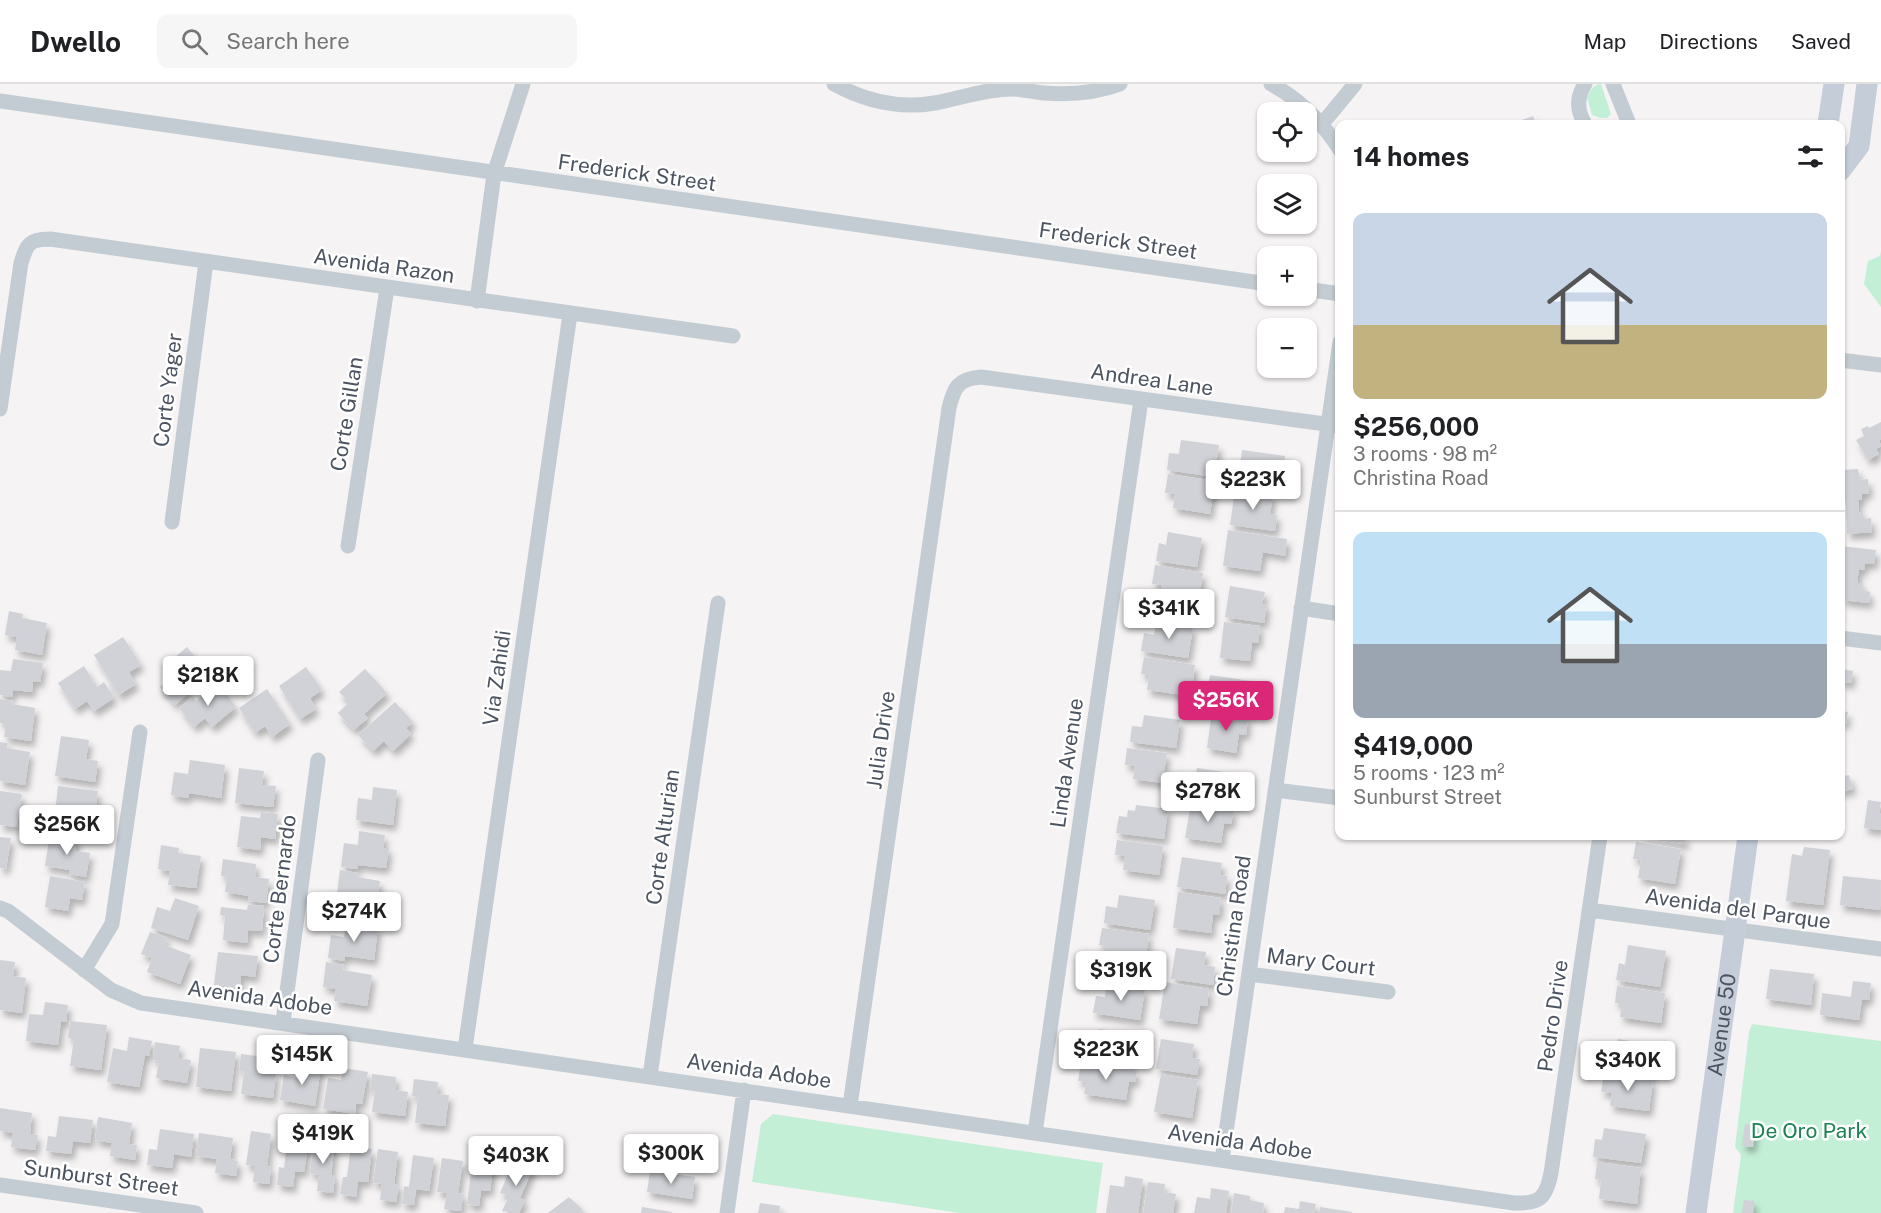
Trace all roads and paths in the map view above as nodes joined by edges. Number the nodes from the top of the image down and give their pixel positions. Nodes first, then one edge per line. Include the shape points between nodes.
1 (523, 84) edge
2 (834, 84) edge
3 (1120, 84) edge
4 (1271, 84) edge
5 (1355, 84) edge
6 (1585, 84) edge
7 (1613, 84) edge
8 (1834, 84) edge
9 (1867, 84) edge
10 (0, 101) edge
11 (1583, 120) edge
12 (1623, 120) edge
13 (1829, 120) edge
14 (1322, 124) junction
15 (1335, 143) edge
16 (1845, 164) edge
17 (495, 174) junction
18 (206, 262) junction
19 (1257, 282) edge
20 (387, 288) junction
21 (1317, 291) edge
22 (1335, 293) edge
23 (477, 301) junction
24 (570, 314) junction
25 (733, 336) dead end
26 (1845, 361) edge
27 (1881, 365) edge
28 (959, 383) joint
29 (1141, 399) junction
30 (0, 409) edge
31 (1334, 425) edge
32 (172, 522) dead end
33 (348, 546) dead end
34 (718, 603) dead end
35 (1301, 608) junction
36 (1335, 613) edge
37 (1845, 639) edge
38 (1881, 643) edge
39 (140, 732) dead end
40 (318, 760) dead end
41 (1275, 790) junction
42 (1335, 797) edge
43 (1599, 840) edge
44 (1747, 840) edge
45 (0, 908) edge
46 (1589, 910) junction
47 (1735, 930) junction
48 (1881, 949) edge
49 (84, 970) junction
50 (1249, 974) junction
51 (1388, 992) dead end
52 (283, 1022) junction
53 (465, 1049) junction
54 (650, 1076) junction
55 (744, 1090) junction
56 (850, 1106) junction
57 (1035, 1133) junction
58 (1222, 1160) junction
59 (0, 1185) edge
60 (1539, 1199) joint
61 (196, 1213) edge
62 (727, 1213) edge
63 (1696, 1213) edge

1 - 17 street
2 - 3 street via 870,99 910,105 1011,89 1088,92
4 - 14 street
5 - 14 street
6 - 11 street via 1578,104
7 - 12 street
8 - 13 main road
9 - 16 main road via 1859,146
10 - 17 street, Frederick Street
14 - 15 street
17 - 19 street, Frederick Street
17 - 23 street
18 - 20 street, Avenida Razon
18 - 30 street, Avenida Razon via 50,239 30,243 21,263
18 - 32 street, Corte Yager
20 - 23 street, Avenida Razon
20 - 33 street, Corte Gillan
21 - 22 street
23 - 24 street, Avenida Razon
24 - 25 street, Avenida Razon
24 - 53 street, Via Zahidi
26 - 27 street
28 - 29 street, Andrea Lane via 981,378
28 - 56 street, Julia Drive via 949,408
29 - 31 street, Andrea Lane
29 - 57 street, Linda Avenue
31 - 35 street, Christina Road
34 - 54 street, Corte Alturian
35 - 36 street
35 - 41 street, Christina Road
37 - 38 street
39 - 49 street via 112,924
40 - 52 street, Corte Bernardo
41 - 42 street
41 - 50 street, Christina Road
43 - 46 street, Pedro Drive
44 - 47 main road, Avenue 50
45 - 49 street, Avenida Adobe
46 - 47 street, Avenida del Parque
46 - 60 street, Pedro Drive via 1551,1173 1548,1190
47 - 48 street, Avenida del Parque
47 - 63 main road, Avenue 50
49 - 52 street, Avenida Adobe via 111,990 141,1003
50 - 51 street, Mary Court
50 - 58 street, Christina Road
52 - 53 street, Avenida Adobe
53 - 54 street, Avenida Adobe
54 - 55 street, Avenida Adobe
55 - 56 street, Avenida Adobe
55 - 62 street
56 - 57 street, Avenida Adobe
57 - 58 street, Avenida Adobe
58 - 60 street, Avenida Adobe via 1514,1203 1530,1204
59 - 61 street, Sunburst Street

